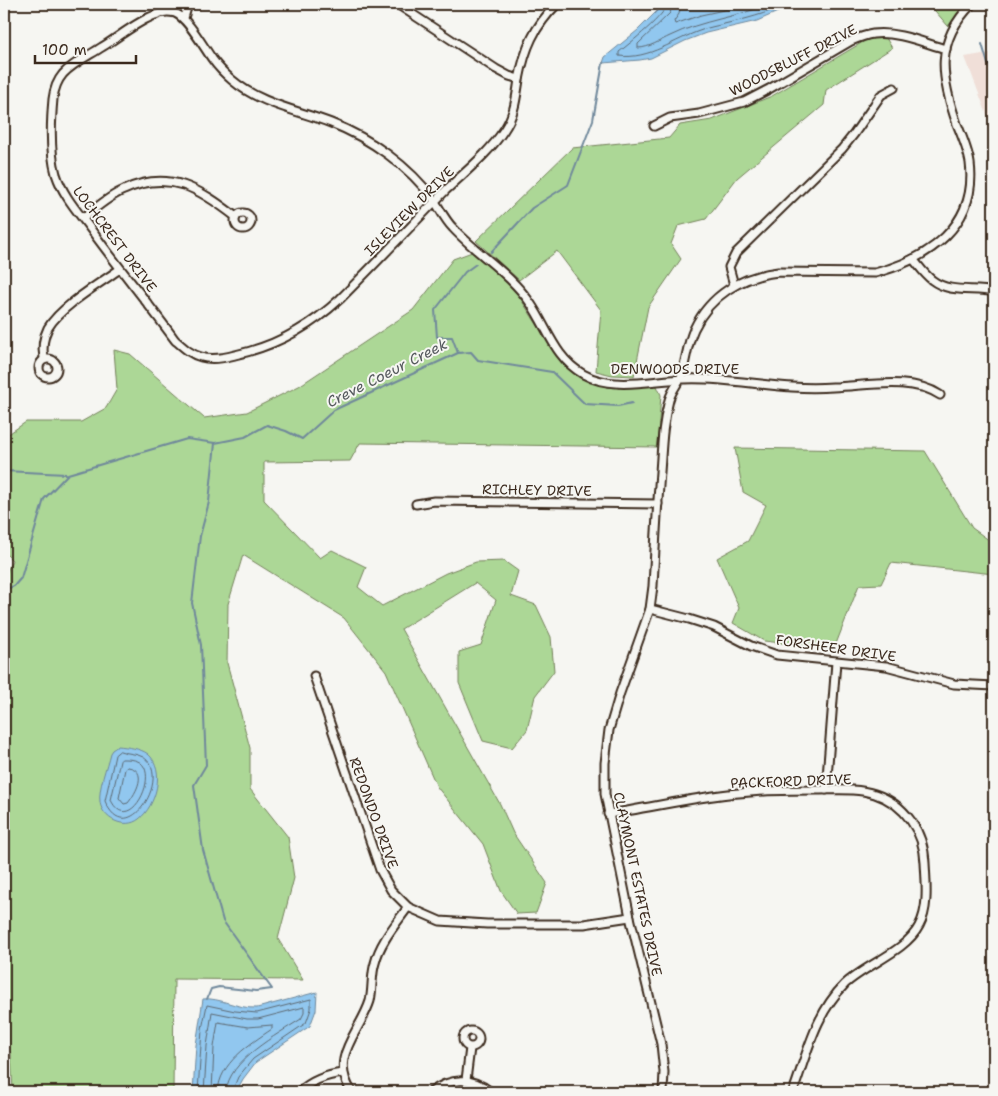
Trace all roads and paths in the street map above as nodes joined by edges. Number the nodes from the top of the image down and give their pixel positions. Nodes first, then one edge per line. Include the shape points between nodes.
1 (169, 4) edge
2 (188, 4) edge
3 (397, 4) edge
4 (557, 4) edge
5 (972, 4) edge
6 (167, 12) junction
7 (184, 18) junction
8 (946, 49) junction
9 (519, 79) junction
10 (894, 88) dead end
11 (654, 126) dead end
12 (435, 202) junction
13 (236, 217) dead end
14 (83, 218) junction
15 (913, 259) junction
16 (120, 269) junction
17 (734, 285) junction
18 (994, 292) edge
19 (44, 358) dead end
20 (202, 358) joint
21 (680, 379) junction
22 (940, 395) dead end
23 (416, 504) dead end
24 (658, 504) junction
25 (650, 609) junction
26 (836, 662) junction
27 (314, 676) dead end
28 (994, 686) edge
29 (826, 790) junction
30 (608, 814) junction
31 (408, 907) junction
32 (630, 917) junction
33 (470, 1048) dead end
34 (343, 1073) junction
35 (466, 1080) junction
36 (299, 1092) edge
37 (352, 1092) edge
38 (431, 1092) edge
39 (492, 1092) edge
40 (663, 1092) edge
41 (793, 1092) edge

1 - 6 street
2 - 7 street
3 - 9 street via 509,76
4 - 9 street, ISLEVIEW DRIVE via 534,33
5 - 8 street, CLAYMONT ESTATES DRIVE via 956,23
6 - 7 street
6 - 14 street, LOCHCREST DRIVE via 149,17 70,68 58,81 53,100 54,166 63,190
7 - 12 street, DENWOODS DRIVE via 216,65 233,81 271,103 329,122 367,140 409,173
8 - 11 street, WOODSBLUFF DRIVE via 895,35 863,37 744,102 708,113 670,118
8 - 15 street, CLAYMONT ESTATES DRIVE via 944,85 970,162 969,193 963,213 948,234
9 - 12 street, ISLEVIEW DRIVE via 515,108 504,130
10 - 17 street via 881,94 842,149 736,253 729,267
12 - 20 street, ISLEVIEW DRIVE via 340,299 303,328 259,349 226,357
12 - 21 street, DENWOODS DRIVE via 452,227 517,285 556,349 576,369 594,379 619,383
13 - 14 street via 192,187 165,182 144,183 123,190
14 - 16 street, LOCHCREST DRIVE
15 - 17 street, CLAYMONT ESTATES DRIVE via 875,273 778,272
15 - 18 street via 942,286
16 - 19 street via 55,319 45,336
16 - 20 street, LOCHCREST DRIVE via 175,340
17 - 21 street, CLAYMONT ESTATES DRIVE via 703,313 690,341
21 - 22 street, DENWOODS DRIVE via 830,388 900,384
21 - 24 street, CLAYMONT ESTATES DRIVE via 673,388 662,430
23 - 24 street, RICHLEY DRIVE via 434,501
24 - 25 street, CLAYMONT ESTATES DRIVE
25 - 26 street, FORSHEER DRIVE via 714,627 771,653
25 - 30 street, CLAYMONT ESTATES DRIVE via 609,730 604,777
26 - 28 street, FORSHEER DRIVE via 886,666 954,684
26 - 29 street
27 - 31 street, REDONDO DRIVE via 380,870 391,890
29 - 30 street, PACKFORD DRIVE via 749,792
29 - 41 street, PACKFORD DRIVE via 874,794 898,806 907,815 921,838 925,854 924,911 915,934 856,975 835,996 812,1036
30 - 32 street, CLAYMONT ESTATES DRIVE
31 - 32 street, REDONDO DRIVE via 428,918 451,923 584,924
31 - 34 street via 377,956 370,1000 347,1048
32 - 40 street, CLAYMONT ESTATES DRIVE via 660,1044
33 - 35 street
34 - 36 street via 309,1083
34 - 37 street
35 - 38 street via 447,1082
35 - 39 street

